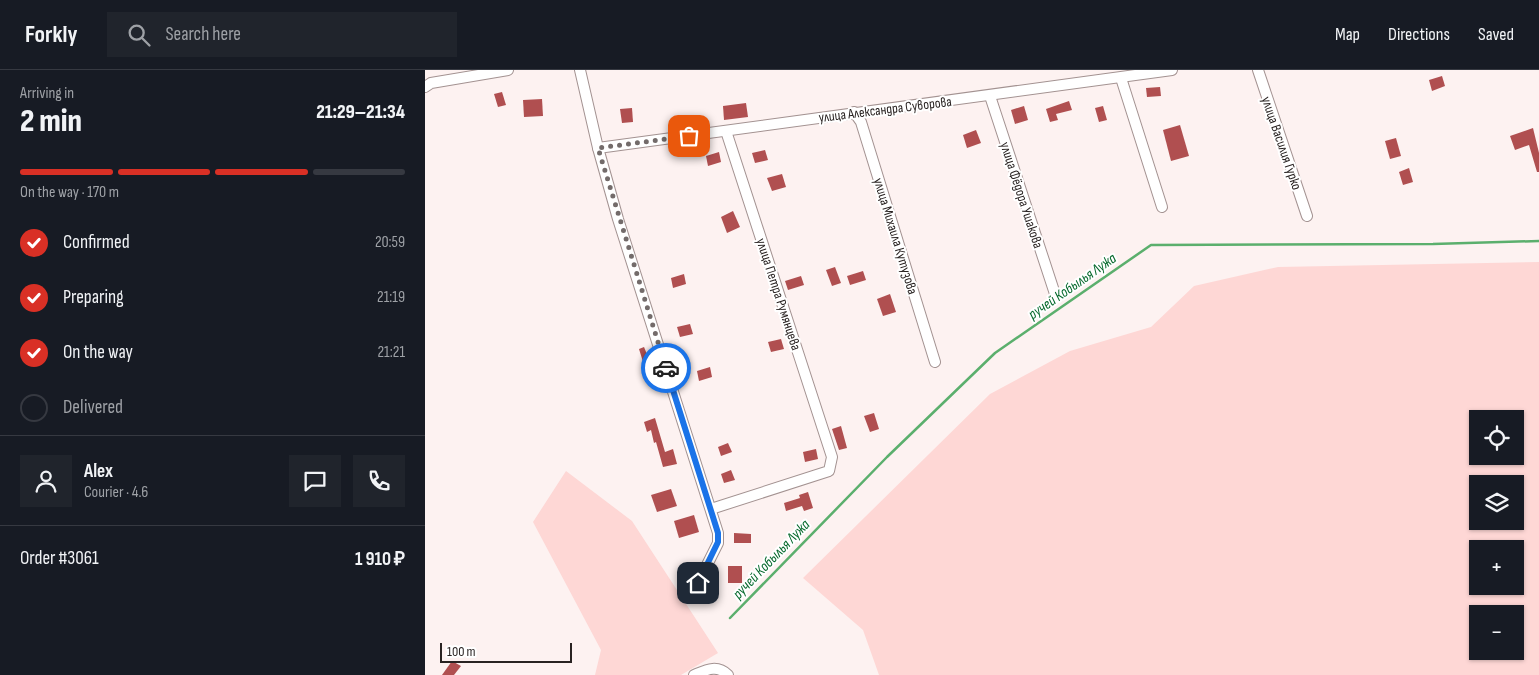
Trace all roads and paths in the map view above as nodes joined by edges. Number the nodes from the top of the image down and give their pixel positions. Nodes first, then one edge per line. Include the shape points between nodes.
1 (509, 70) edge
2 (580, 70) edge
3 (1172, 70) edge
4 (1257, 70) edge
5 (1121, 78) junction
6 (425, 87) edge
7 (990, 96) junction
8 (854, 112) junction
9 (726, 131) junction
10 (598, 148) junction
11 (1162, 207) dead end
12 (1307, 216) dead end
13 (1055, 294) dead end
14 (935, 362) dead end
15 (711, 509) junction
16 (698, 583) dead end
17 (694, 675) edge
18 (728, 675) edge

1 - 6 street via 431,83
2 - 10 street
3 - 5 street, улица Александра Суворова
4 - 12 street, улица Василия Гурко
5 - 7 street, улица Александра Суворова
5 - 11 street
7 - 8 street, улица Александра Суворова
7 - 13 street, улица Фёдора Ушакова
8 - 9 street, улица Александра Суворова
8 - 14 street, улица Михаила Кутузова via 861,122
9 - 10 street, улица Александра Суворова
9 - 15 street, улица Петра Румянцева via 832,457 829,471
10 - 15 street
15 - 16 street via 718,542
17 - 18 street via 713,668

